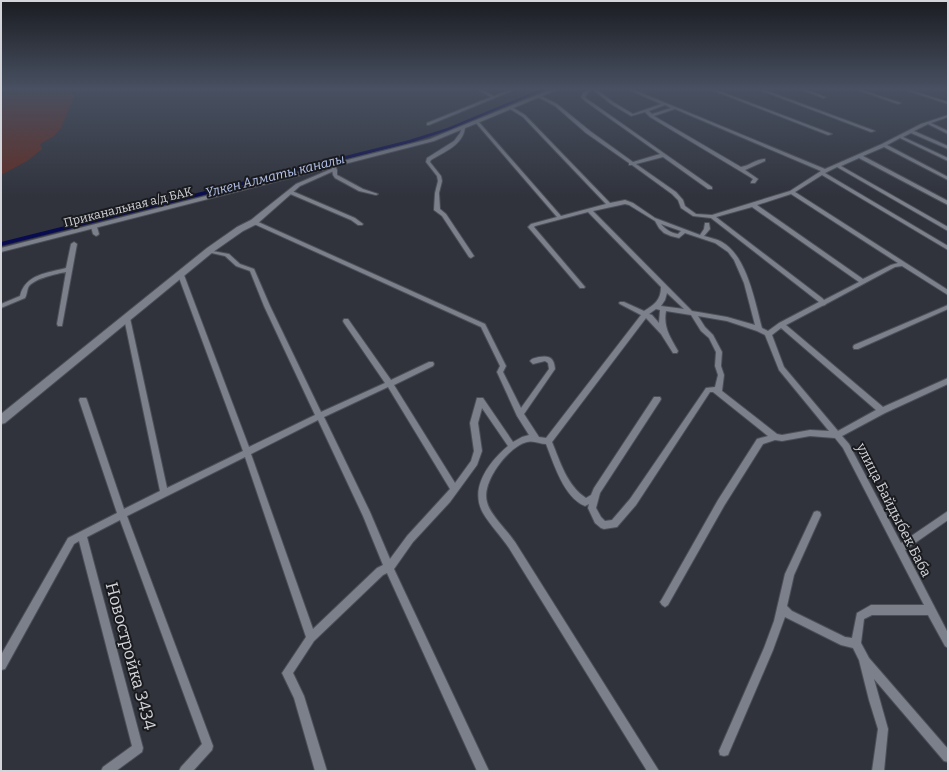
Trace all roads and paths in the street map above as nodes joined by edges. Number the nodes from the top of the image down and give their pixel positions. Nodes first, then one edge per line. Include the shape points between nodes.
1 (470, 125) edge
2 (480, 125) edge
3 (533, 125) edge
4 (580, 125) edge
5 (621, 125) edge
6 (666, 125) edge
7 (715, 125) edge
8 (806, 125) edge
9 (857, 125) edge
10 (924, 125) edge
11 (932, 125) edge
12 (463, 128) junction
13 (873, 131) dead end
14 (911, 131) junction
15 (948, 133) edge
16 (830, 134) dead end
17 (900, 137) junction
18 (884, 145) junction
19 (948, 148) edge
20 (663, 155) junction
21 (860, 156) junction
22 (763, 160) dead end
23 (948, 160) edge
24 (631, 164) junction
25 (838, 166) junction
26 (334, 167) junction
27 (740, 169) junction
28 (824, 172) junction
29 (948, 179) edge
30 (753, 182) dead end
31 (710, 188) dead end
32 (290, 192) junction
33 (792, 192) junction
34 (376, 194) dead end
35 (948, 203) edge
36 (608, 205) junction
37 (753, 205) junction
38 (590, 211) junction
39 (712, 216) junction
40 (560, 218) junction
41 (254, 222) junction
42 (360, 224) dead end
43 (707, 224) dead end
44 (948, 229) edge
45 (701, 237) junction
46 (74, 244) dead end
47 (948, 248) edge
48 (1, 250) edge
49 (209, 251) junction
50 (471, 256) dead end
51 (903, 264) junction
52 (69, 269) junction
53 (181, 274) junction
54 (863, 282) junction
55 (582, 286) dead end
56 (664, 287) junction
57 (948, 293) edge
58 (622, 303) dead end
59 (823, 304) junction
60 (1, 306) edge
61 (660, 307) junction
62 (948, 307) edge
63 (692, 312) junction
64 (645, 314) junction
65 (128, 318) junction
66 (346, 321) dead end
67 (60, 324) dead end
68 (781, 325) junction
69 (759, 329) junction
70 (663, 332) junction
71 (768, 334) junction
72 (856, 347) dead end
73 (675, 351) dead end
74 (533, 361) dead end
75 (431, 364) dead end
76 (948, 381) edge
77 (389, 383) junction
78 (718, 392) junction
79 (657, 399) dead end
80 (84, 400) dead end
81 (882, 411) junction
82 (520, 414) junction
83 (320, 416) junction
84 (1, 420) edge
85 (836, 435) junction
86 (775, 437) junction
87 (536, 439) junction
88 (548, 441) junction
89 (512, 446) junction
90 (247, 452) junction
91 (454, 489) junction
92 (164, 493) junction
93 (594, 498) junction
94 (122, 514) junction
95 (817, 515) dead end
96 (948, 515) edge
97 (82, 535) junction
98 (899, 549) junction
99 (389, 568) junction
100 (665, 602) dead end
101 (782, 608) junction
102 (931, 610) junction
103 (311, 638) junction
104 (948, 643) edge
105 (856, 644) junction
106 (864, 659) junction
107 (1, 665) edge
108 (724, 751) dead end
109 (948, 757) edge
110 (107, 771) edge
111 (185, 771) edge
112 (321, 771) edge
113 (483, 771) edge
114 (653, 771) edge
115 (878, 771) edge

1 - 12 main road, Приканальная а/д БАК
2 - 40 street
3 - 36 street
4 - 24 street
5 - 20 street
6 - 27 street
7 - 28 street
8 - 16 street
9 - 13 street
10 - 14 street
11 - 15 street
12 - 26 main road, Приканальная а/д БАК via 432,140
12 - 50 street via 457,143 428,162 440,181 437,210 444,215
14 - 17 street
14 - 19 street
17 - 18 street
17 - 23 street
18 - 21 street
18 - 29 street
20 - 24 street
20 - 31 street
21 - 25 street
21 - 35 street
22 - 27 street
24 - 39 street via 674,193 683,207 695,215
25 - 28 street
25 - 44 street
26 - 32 main road via 322,176 306,180
26 - 34 street via 337,177 360,190
26 - 48 main road, Приканальная а/д БАК via 95,231
27 - 30 street via 756,179
28 - 33 street
28 - 47 street
32 - 41 main road
32 - 42 street
33 - 37 street
33 - 51 street
36 - 38 street
36 - 45 street via 624,202 631,204 657,220 661,227 671,234 679,236 684,231
37 - 39 street
37 - 54 street
38 - 40 street
38 - 56 street
39 - 59 street via 820,299
40 - 55 street via 531,227
41 - 49 main road
41 - 82 street via 483,326 503,366 500,372
43 - 45 street
45 - 69 street via 723,245 742,268
46 - 52 street
49 - 53 main road
49 - 83 street via 227,255 238,265 252,270
51 - 54 street
51 - 57 street
52 - 60 street via 28,283 23,297
52 - 67 street
53 - 65 main road
53 - 90 street
54 - 59 street
56 - 61 street
56 - 63 street
58 - 64 street
59 - 68 street
61 - 63 street
61 - 64 street
61 - 70 street
62 - 72 street
63 - 69 street
63 - 78 street via 719,352
64 - 70 street via 650,316
64 - 88 street
65 - 84 main road
65 - 92 street
66 - 77 street
68 - 71 street
68 - 81 street
69 - 71 street
70 - 73 street
71 - 85 street, улица Байдыбек Баба via 782,368
74 - 82 street via 546,358 551,362 552,369
75 - 77 street
76 - 81 street
77 - 83 street
77 - 91 street
78 - 86 street
78 - 93 street via 714,389 708,390 633,502 614,524 604,525 598,520 592,508
79 - 93 street
80 - 94 street
81 - 85 street
82 - 87 street
83 - 90 street
83 - 99 street via 367,514
85 - 86 street via 810,433
85 - 98 street, улица Байдыбек Баба via 846,446
86 - 100 street via 760,441 721,503
87 - 88 street via 541,442
87 - 89 street via 525,440
88 - 93 street via 577,499 585,502
89 - 91 street via 480,400 474,423 478,451 474,463
89 - 114 street via 491,470 483,484 482,501
90 - 92 street
90 - 103 street
91 - 99 street via 410,539
92 - 94 street
94 - 97 street
94 - 111 street via 208,746
95 - 101 street via 790,574
96 - 98 street
97 - 107 street via 71,540
97 - 110 street, Новостройка 3434 via 138,748
98 - 102 street, улица Байдыбек Баба
99 - 103 street via 380,571
99 - 113 street
101 - 105 street via 844,642
101 - 108 street via 768,650
102 - 104 street, улица Байдыбек Баба
102 - 105 street via 871,610 860,616
103 - 112 street via 286,673 299,696
105 - 106 street
106 - 109 street
106 - 115 street via 883,729

